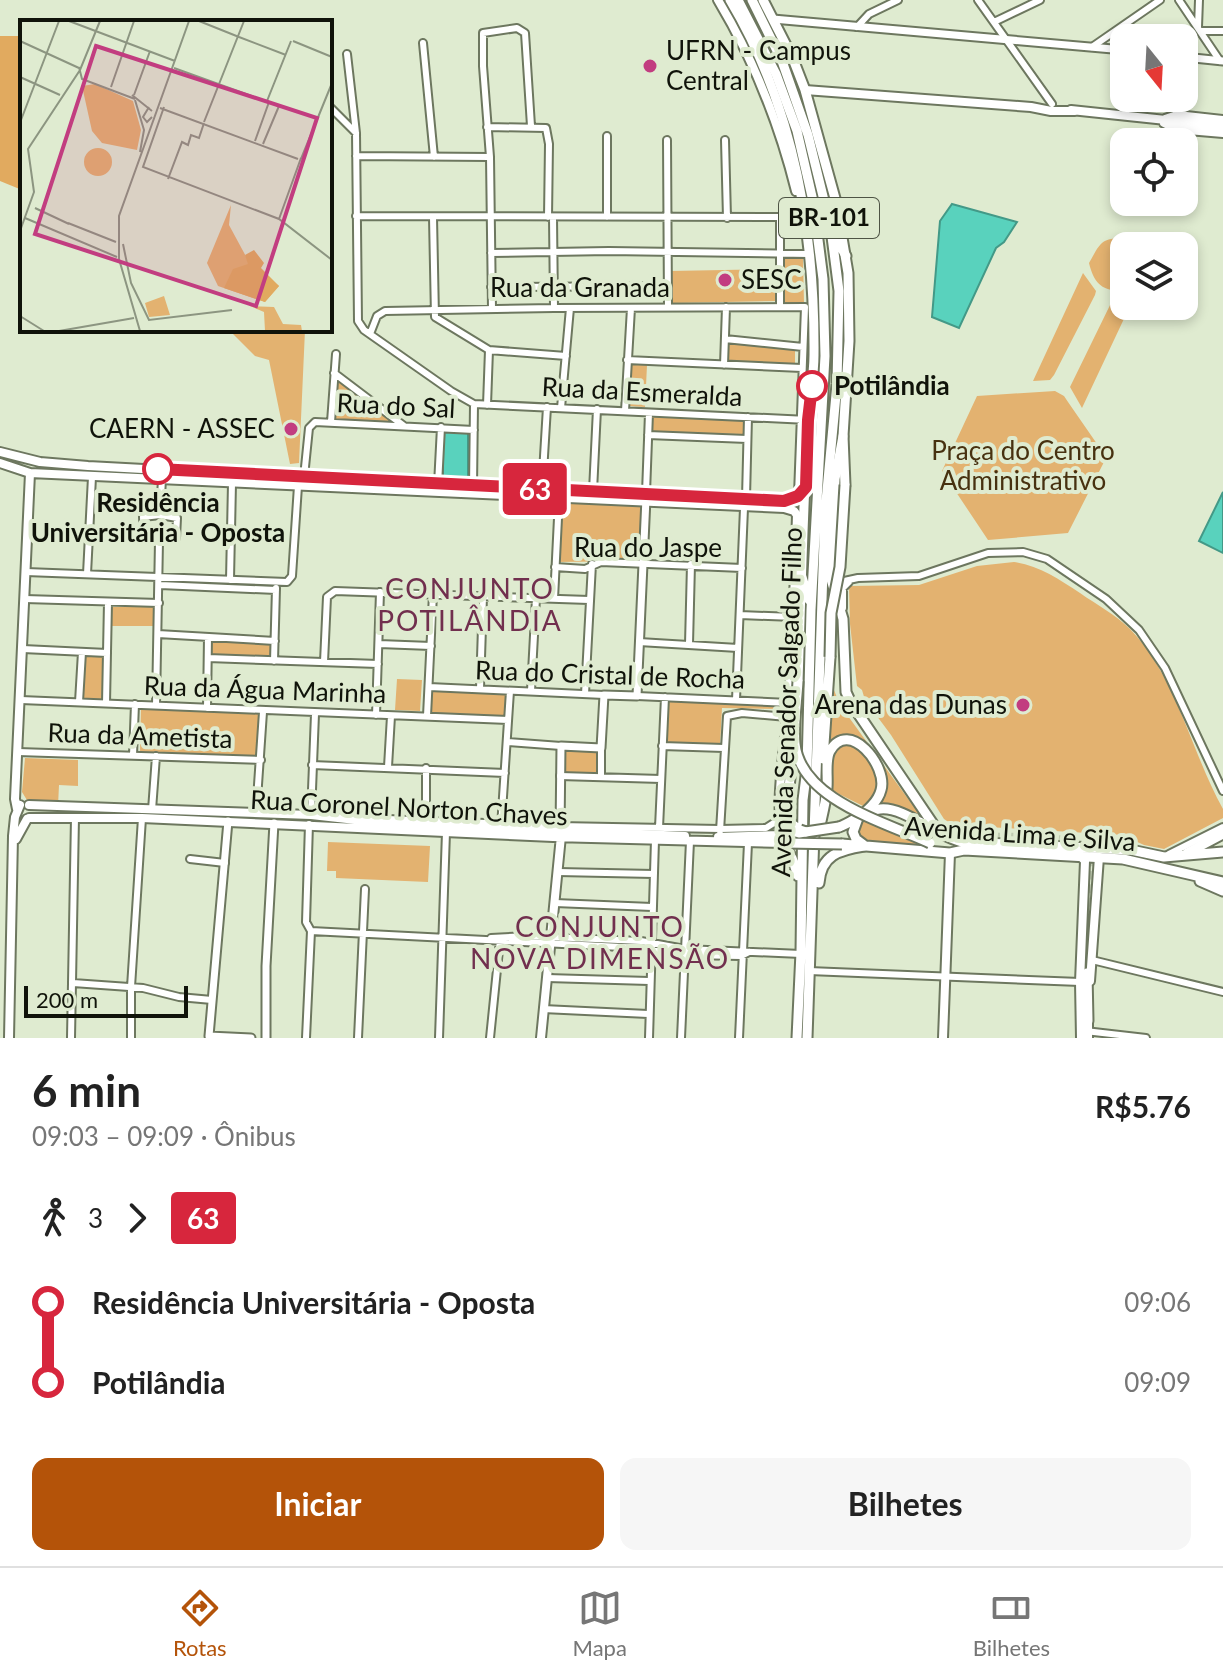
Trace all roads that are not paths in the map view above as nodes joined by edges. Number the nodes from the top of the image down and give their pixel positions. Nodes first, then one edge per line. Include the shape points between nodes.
1 (718, 0) edge
2 (730, 0) edge
3 (738, 0) edge
4 (752, 0) edge
5 (763, 0) edge
6 (898, 0) edge
7 (978, 0) edge
8 (1040, 0) edge
9 (1160, 0) edge
10 (1179, 0) edge
11 (1199, 0) edge
12 (773, 19) junction
13 (994, 22) junction
14 (857, 27) junction
15 (1199, 29) junction
16 (1223, 31) edge
17 (1008, 41) junction
18 (423, 43) dead end
19 (1092, 47) junction
20 (1110, 49) edge
21 (347, 54) dead end
22 (1198, 59) edge
23 (1221, 61) edge
24 (805, 90) junction
25 (1049, 107) junction
26 (332, 109) edge
27 (1159, 121) junction
28 (1223, 123) edge
29 (531, 126) junction
30 (487, 127) junction
31 (356, 133) junction
32 (1223, 133) edge
33 (607, 136) dead end
34 (667, 140) dead end
35 (725, 140) dead end
36 (356, 156) junction
37 (434, 157) junction
38 (490, 157) junction
39 (356, 216) junction
40 (433, 217) junction
41 (550, 217) junction
42 (607, 217) junction
43 (489, 218) junction
44 (668, 218) junction
45 (727, 218) junction
46 (780, 218) junction
47 (804, 221) junction
48 (831, 229) junction
49 (554, 252) junction
50 (668, 252) junction
51 (491, 253) junction
52 (781, 253) junction
53 (809, 254) junction
54 (846, 256) junction
55 (668, 286) junction
56 (491, 287) junction
57 (553, 287) junction
58 (668, 307) junction
59 (726, 307) junction
60 (780, 307) junction
61 (805, 307) joint
62 (554, 308) junction
63 (570, 308) junction
64 (631, 308) junction
65 (435, 309) junction
66 (492, 309) junction
67 (370, 334) junction
68 (725, 339) junction
69 (803, 347) junction
70 (489, 350) junction
71 (336, 354) dead end
72 (566, 356) junction
73 (627, 360) junction
74 (724, 365) junction
75 (802, 368) junction
76 (334, 373) junction
77 (474, 404) junction
78 (487, 405) junction
79 (547, 407) junction
80 (561, 408) junction
81 (597, 409) junction
82 (625, 411) junction
83 (649, 413) junction
84 (748, 417) junction
85 (804, 419) junction
86 (331, 422) junction
87 (404, 426) junction
88 (441, 427) junction
89 (474, 430) junction
90 (648, 435) junction
91 (843, 436) junction
92 (747, 439) junction
93 (832, 450) junction
94 (0, 452) edge
95 (0, 463) edge
96 (30, 473) junction
97 (92, 477) junction
98 (162, 479) junction
99 (835, 479) junction
100 (232, 483) junction
101 (301, 483) junction
102 (438, 485) junction
103 (404, 487) junction
104 (473, 487) junction
105 (806, 487) junction
106 (542, 489) junction
107 (593, 491) junction
108 (798, 496) junction
109 (559, 498) junction
110 (646, 498) junction
111 (745, 503) junction
112 (160, 515) junction
113 (159, 541) junction
114 (642, 563) junction
115 (592, 564) junction
116 (691, 564) junction
117 (555, 567) junction
118 (742, 568) junction
119 (831, 571) junction
120 (26, 572) junction
121 (87, 574) junction
122 (158, 576) junction
123 (802, 577) junction
124 (856, 579) junction
125 (230, 580) junction
126 (831, 584) junction
127 (160, 585) junction
128 (276, 586) junction
129 (380, 592) junction
130 (433, 594) junction
131 (483, 596) junction
132 (536, 598) junction
133 (25, 599) junction
134 (554, 599) junction
135 (589, 600) junction
136 (108, 602) junction
137 (159, 603) junction
138 (811, 610) junction
139 (740, 615) junction
140 (843, 619) junction
141 (796, 620) junction
142 (158, 634) junction
143 (208, 637) junction
144 (275, 641) junction
145 (639, 642) junction
146 (379, 644) junction
147 (689, 644) junction
148 (431, 646) junction
149 (738, 648) junction
150 (23, 649) junction
151 (82, 652) junction
152 (107, 653) junction
153 (208, 658) junction
154 (274, 661) junction
155 (324, 662) junction
156 (378, 664) junction
157 (429, 687) junction
158 (480, 689) junction
159 (510, 691) junction
160 (531, 691) junction
161 (585, 694) junction
162 (604, 695) junction
163 (637, 696) junction
164 (665, 697) junction
165 (21, 700) junction
166 (736, 700) junction
167 (79, 702) junction
168 (106, 703) junction
169 (789, 703) junction
170 (135, 704) junction
171 (156, 705) junction
172 (207, 708) junction
173 (263, 712) junction
174 (315, 714) junction
175 (376, 715) junction
176 (391, 716) junction
177 (427, 716) junction
178 (787, 717) junction
179 (508, 720) junction
180 (507, 742) junction
181 (561, 746) junction
182 (662, 746) junction
183 (601, 748) junction
184 (724, 748) junction
185 (18, 752) junction
186 (133, 755) junction
187 (156, 756) junction
188 (261, 760) junction
189 (312, 765) junction
190 (388, 767) junction
191 (426, 768) junction
192 (807, 768) junction
193 (505, 773) junction
194 (560, 776) junction
195 (601, 777) junction
196 (661, 779) junction
197 (17, 790) junction
198 (1223, 791) edge
199 (28, 804) junction
200 (152, 810) junction
201 (924, 810) junction
202 (17, 811) junction
203 (256, 814) junction
204 (198, 816) junction
205 (75, 817) junction
206 (28, 818) junction
207 (142, 818) junction
208 (426, 818) junction
209 (781, 818) junction
210 (858, 818) junction
211 (286, 819) junction
212 (351, 819) junction
213 (310, 820) junction
214 (228, 821) junction
215 (274, 823) junction
216 (501, 826) junction
217 (1223, 827) edge
218 (659, 828) junction
219 (446, 832) junction
220 (560, 832) junction
221 (802, 832) junction
222 (720, 833) junction
223 (939, 833) junction
224 (1223, 834) edge
225 (991, 837) tunnel mouth
226 (655, 840) junction
227 (784, 840) junction
228 (690, 841) junction
229 (815, 842) junction
230 (748, 843) junction
231 (865, 846) junction
232 (14, 848) junction
233 (964, 850) junction
234 (1223, 852) edge
235 (814, 853) junction
236 (950, 853) junction
237 (1182, 855) junction
238 (1080, 856) junction
239 (1099, 857) junction
240 (1164, 857) junction
241 (190, 859) dead end
242 (225, 863) junction
243 (558, 872) junction
244 (654, 874) junction
245 (1223, 886) edge
246 (365, 889) dead end
247 (555, 903) junction
248 (652, 907) junction
249 (311, 931) junction
250 (362, 936) junction
251 (442, 938) junction
252 (500, 939) junction
253 (551, 941) junction
254 (651, 947) junction
255 (685, 952) junction
256 (744, 952) junction
257 (804, 955) junction
258 (1092, 960) junction
259 (809, 971) junction
260 (946, 974) junction
261 (1084, 977) junction
262 (547, 978) junction
263 (649, 981) junction
264 (73, 983) junction
265 (131, 987) junction
266 (1223, 992) edge
267 (212, 1000) junction
268 (543, 1009) junction
269 (648, 1014) junction
270 (1085, 1032) edge
271 (209, 1037) edge
272 (540, 1037) edge
273 (9, 1038) edge
274 (71, 1038) edge
275 (131, 1038) edge
276 (251, 1038) edge
277 (266, 1038) edge
278 (306, 1038) edge
279 (358, 1038) edge
280 (439, 1038) edge
281 (490, 1038) edge
282 (649, 1038) edge
283 (681, 1038) edge
284 (739, 1038) edge
285 (797, 1038) edge
286 (807, 1038) edge
287 (943, 1038) edge
288 (1146, 1038) edge

1 - 47 main road via 761,81
2 - 47 main road, Avenida Senador Salgado Filho via 771,80 797,163
3 - 138 main road, Avenida Senador Salgado Filho / BR-101 via 788,105 805,161 820,250 825,356
4 - 48 main road, Avenida Senador Salgado Filho / BR-101 via 797,101
5 - 12 main road
6 - 14 street via 869,14
7 - 13 street
8 - 13 street
9 - 19 street
10 - 15 street
11 - 15 street
12 - 14 street
12 - 24 main road
13 - 17 street
14 - 17 street
15 - 16 street
15 - 23 street
17 - 19 street
17 - 25 street
18 - 37 street
19 - 20 street
21 - 31 street
22 - 23 street
24 - 25 main road
24 - 54 main road
25 - 27 main road
26 - 31 street
27 - 28 main road
27 - 28 main road via 1177,115
27 - 32 main road via 1176,129
29 - 30 street
29 - 30 street via 525,33 517,28 483,33
29 - 41 street via 543,126 548,134
30 - 38 street
31 - 36 street
33 - 42 street
34 - 44 street
35 - 45 street
36 - 37 street
36 - 39 street
37 - 38 street
38 - 43 street
39 - 40 street
39 - 67 street via 358,321
40 - 43 street
40 - 65 street
41 - 42 street
41 - 43 street
41 - 49 street
42 - 44 street
43 - 51 street
44 - 45 street
44 - 50 street
45 - 46 street
46 - 47 street
46 - 52 street
47 - 53 main road, Avenida Senador Salgado Filho
48 - 54 main road
48 - 93 main road, Avenida Senador Salgado Filho / BR-101 via 839,322
49 - 50 street
49 - 51 street
49 - 57 street
50 - 52 street
50 - 55 street
51 - 56 street
52 - 53 street
52 - 60 street
53 - 85 main road, Avenida Senador Salgado Filho via 814,356
54 - 91 main road via 850,320
55 - 57 street
55 - 58 street
56 - 57 street
56 - 66 street
57 - 62 street
58 - 59 street, Rua da Granada
58 - 64 street, Rua da Granada
59 - 60 street, Rua da Granada
59 - 68 street
60 - 61 street, Rua da Granada
61 - 69 street, Avenida Senador Salgado Filho
62 - 63 street, Rua da Granada
62 - 66 street, Rua da Granada
63 - 64 street, Rua da Granada
63 - 72 street
64 - 73 street
65 - 66 street, Rua da Granada
65 - 67 street, Rua da Granada via 383,312
65 - 70 street via 435,317
67 - 77 street
68 - 69 street
68 - 74 street
69 - 75 street, Avenida Senador Salgado Filho
70 - 72 street
70 - 78 street
71 - 76 street
72 - 80 street
73 - 74 street
73 - 82 street
74 - 75 street
75 - 85 street, Avenida Senador Salgado Filho
76 - 86 street
76 - 87 street
77 - 78 street, Rua da Esmeralda
77 - 89 street
78 - 79 street, Rua da Esmeralda
79 - 80 street, Rua da Esmeralda
79 - 106 street
80 - 81 street, Rua da Esmeralda
81 - 82 street, Rua da Esmeralda
81 - 107 street
82 - 83 street, Rua da Esmeralda
83 - 84 street, Rua da Esmeralda
83 - 90 street
84 - 85 street, Rua da Esmeralda
84 - 92 street
85 - 105 main road, Avenida Senador Salgado Filho
85 - 108 street, Avenida Senador Salgado Filho
86 - 87 street, Rua do Sal
86 - 101 street, Rua do Sal via 309,428
87 - 88 street, Rua do Sal
88 - 89 street, Rua do Sal
88 - 102 street
89 - 104 street
90 - 92 street
90 - 110 street
91 - 99 main road
91 - 229 main road, bridge via 840,567 831,613
92 - 111 street
93 - 99 main road
93 - 229 main road, Avenida Senador Salgado Filho / BR-101 via 825,512
94 - 101 main road via 27,460
95 - 96 main road
96 - 97 main road
96 - 120 main road
97 - 98 main road
97 - 121 street
98 - 100 main road
98 - 112 street
99 - 119 main road
100 - 101 main road
100 - 125 street
101 - 103 main road
101 - 128 street via 292,576
102 - 103 main road
102 - 104 main road
103 - 109 main road
104 - 106 main road
105 - 108 main road
105 - 123 main road, Avenida Senador Salgado Filho
106 - 107 main road
107 - 110 main road
108 - 111 main road
109 - 110 main road
109 - 117 street
110 - 111 main road
110 - 114 street
111 - 118 street
111 - 141 main road, Avenida Senador Salgado Filho via 797,515
112 - 113 street via 143,518 143,538
112 - 113 street via 177,519 176,538
113 - 122 street
114 - 115 street, Rua do Jaspe
114 - 116 street, Rua do Jaspe
114 - 145 street
115 - 117 street, Rua do Jaspe via 585,569
115 - 135 street
116 - 118 street, Rua do Jaspe
116 - 147 street
117 - 134 street
118 - 139 street
119 - 124 street
119 - 126 main road
120 - 121 street
120 - 133 main road
121 - 122 street
122 - 125 street
122 - 127 street
123 - 138 main road
123 - 141 main road, Avenida Senador Salgado Filho
124 - 126 street
124 - 140 street via 843,588
124 - 198 street via 919,576 999,551 1047,559 1106,599 1139,630 1165,668
125 - 128 street
126 - 140 main road
127 - 128 street
127 - 137 street
128 - 144 street
129 - 130 street
129 - 146 street
129 - 155 street via 339,591 327,597
130 - 131 street
130 - 148 street
131 - 132 street
131 - 158 street
132 - 134 street
132 - 160 street
133 - 136 street
133 - 150 main road
134 - 135 street
135 - 161 street
136 - 137 street
136 - 152 street
137 - 142 street
138 - 192 main road, Avenida Senador Salgado Filho / BR-101
139 - 141 street
139 - 149 street
140 - 201 main road via 848,698
141 - 169 main road, Avenida Senador Salgado Filho
141 - 233 main road, Avenida Senador Salgado Filho, bridge via 795,744 809,780 836,800 930,843
142 - 143 street
142 - 171 street
143 - 144 street
143 - 153 street
144 - 154 street
145 - 147 street
145 - 163 street
146 - 148 street
146 - 156 street
147 - 149 street
148 - 157 street
149 - 166 street
150 - 151 street
150 - 165 main road
151 - 152 street
151 - 167 street
152 - 168 street
153 - 154 street
153 - 172 street
154 - 155 street
155 - 156 street
156 - 175 street
157 - 158 street, Rua do Cristal de Rocha
157 - 177 street
158 - 159 street, Rua do Cristal de Rocha
159 - 160 street, Rua do Cristal de Rocha
159 - 179 street
160 - 161 street, Rua do Cristal de Rocha
161 - 162 street, Rua do Cristal de Rocha
162 - 163 street, Rua do Cristal de Rocha
162 - 183 street
163 - 164 street, Rua do Cristal de Rocha
164 - 166 street, Rua do Cristal de Rocha
164 - 182 street
165 - 167 street, Rua da Água Marinha
165 - 185 main road
166 - 169 street, Rua do Cristal de Rocha
167 - 168 street, Rua da Água Marinha
168 - 170 street, Rua da Água Marinha
169 - 178 main road, Avenida Senador Salgado Filho
170 - 171 street, Rua da Água Marinha
170 - 186 street
171 - 172 street, Rua da Água Marinha
172 - 173 street, Rua da Água Marinha
173 - 174 street, Rua da Água Marinha
173 - 188 street
174 - 175 street, Rua da Água Marinha
174 - 189 street
175 - 176 street, Rua da Água Marinha
176 - 177 street, Rua da Água Marinha
176 - 190 street
177 - 179 street, Rua da Água Marinha
178 - 184 street, Rua do Cristal de Rocha via 727,716
178 - 209 main road, Avenida Senador Salgado Filho
179 - 180 street
180 - 181 street
180 - 193 street
181 - 183 street
181 - 194 street
182 - 184 street
182 - 196 street
183 - 195 street
184 - 222 street
185 - 186 street, Rua da Ametista
185 - 197 main road
186 - 187 street, Rua da Ametista
187 - 188 street, Rua da Ametista
187 - 200 street
188 - 203 street
189 - 190 street
189 - 213 street
190 - 191 street
191 - 193 street
191 - 208 street
192 - 221 main road via 794,753 787,818
192 - 257 main road, Avenida Senador Salgado Filho / BR-101
193 - 216 street
194 - 195 street
194 - 220 street
195 - 196 street
196 - 218 street
197 - 199 main road
197 - 202 main road
199 - 200 main road, Rua Coronel Norton Chaves
199 - 202 main road
199 - 206 main road via 33,811
200 - 204 main road, Rua Coronel Norton Chaves
201 - 223 main road
201 - 225 main road via 953,834
202 - 206 main road via 20,818
202 - 232 main road
203 - 204 main road, Rua Coronel Norton Chaves
203 - 211 main road, Rua Coronel Norton Chaves
204 - 207 main road, Rua Coronel Norton Chaves
204 - 214 main road, Rua Coronel Norton Chaves
205 - 206 main road, Rua Coronel Norton Chaves
205 - 207 main road, Rua Coronel Norton Chaves
205 - 264 street
206 - 232 main road
207 - 265 street
208 - 212 street, Rua Coronel Norton Chaves
208 - 216 street, Rua Coronel Norton Chaves
209 - 222 street, Rua Coronel Norton Chaves via 766,828
209 - 227 main road, Avenida Senador Salgado Filho
210 - 221 main road, Rua Coronel Norton Chaves, bridge via 839,827
210 - 223 main road, Avenida Lima e Silva via 891,809
210 - 231 main road via 854,835
210 - 235 main road via 880,794 882,777 862,745 845,741 828,756
211 - 213 main road, Rua Coronel Norton Chaves
211 - 215 main road, Rua Coronel Norton Chaves
212 - 213 main road, Rua Coronel Norton Chaves
212 - 216 main road, Rua Coronel Norton Chaves
213 - 219 main road, Rua Coronel Norton Chaves
213 - 249 street via 306,922
214 - 215 main road, Rua Coronel Norton Chaves
214 - 242 street
215 - 277 street
216 - 220 main road, Rua Coronel Norton Chaves
217 - 240 street
218 - 220 street, Rua Coronel Norton Chaves
218 - 222 street, Rua Coronel Norton Chaves
219 - 220 main road, Rua Coronel Norton Chaves
219 - 251 street
220 - 222 main road, Rua Coronel Norton Chaves
220 - 226 main road, Rua Coronel Norton Chaves
220 - 243 main road
221 - 227 main road, Rua Coronel Norton Chaves
222 - 227 main road, Rua Coronel Norton Chaves
223 - 240 main road, Avenida Lima e Silva via 963,842 1131,850
224 - 237 main road
226 - 228 main road, Rua Coronel Norton Chaves
226 - 244 street
227 - 230 main road, Rua Coronel Norton Chaves
227 - 231 main road, Avenida Lima e Silva, bridge
227 - 257 main road via 798,871 798,947
228 - 230 main road, Rua Coronel Norton Chaves
228 - 255 street
229 - 235 main road, Avenida Senador Salgado Filho / BR-101
230 - 256 street
231 - 236 main road, Avenida Lima e Silva
231 - 257 main road via 838,851 822,867 814,949
232 - 273 main road
233 - 236 main road, Avenida Lima e Silva
233 - 238 main road, Avenida Lima e Silva
234 - 237 main road, Avenida Lima e Silva
235 - 257 main road, Avenida Senador Salgado Filho / BR-101
236 - 260 main road
237 - 240 main road, Avenida Lima e Silva
238 - 239 main road, Avenida Lima e Silva
238 - 261 main road via 1085,861
239 - 245 main road, Avenida Lima e Silva
239 - 258 main road
241 - 242 street
242 - 267 street
243 - 244 street
243 - 247 main road
244 - 248 street
246 - 250 street
247 - 248 street
247 - 253 main road
248 - 254 street
249 - 250 street
249 - 278 street
250 - 251 street
250 - 279 street
251 - 252 street
251 - 280 street
252 - 253 street
252 - 281 street
253 - 254 street
253 - 262 main road
254 - 255 street
254 - 263 street
255 - 256 street
255 - 283 street
256 - 257 street
256 - 284 street
257 - 259 main road, Avenida Senador Salgado Filho / BR-101
257 - 285 main road, Avenida Senador Salgado Filho / BR-101
258 - 266 street
258 - 270 main road
259 - 260 street
259 - 286 main road, Avenida Senador Salgado Filho / BR-101
260 - 261 street
260 - 287 main road
261 - 270 main road
262 - 263 street
262 - 268 main road
263 - 269 street
264 - 265 street
264 - 274 street
265 - 267 street
265 - 275 street
267 - 271 street
268 - 269 street
268 - 272 main road
269 - 282 street
270 - 288 street
271 - 276 street

